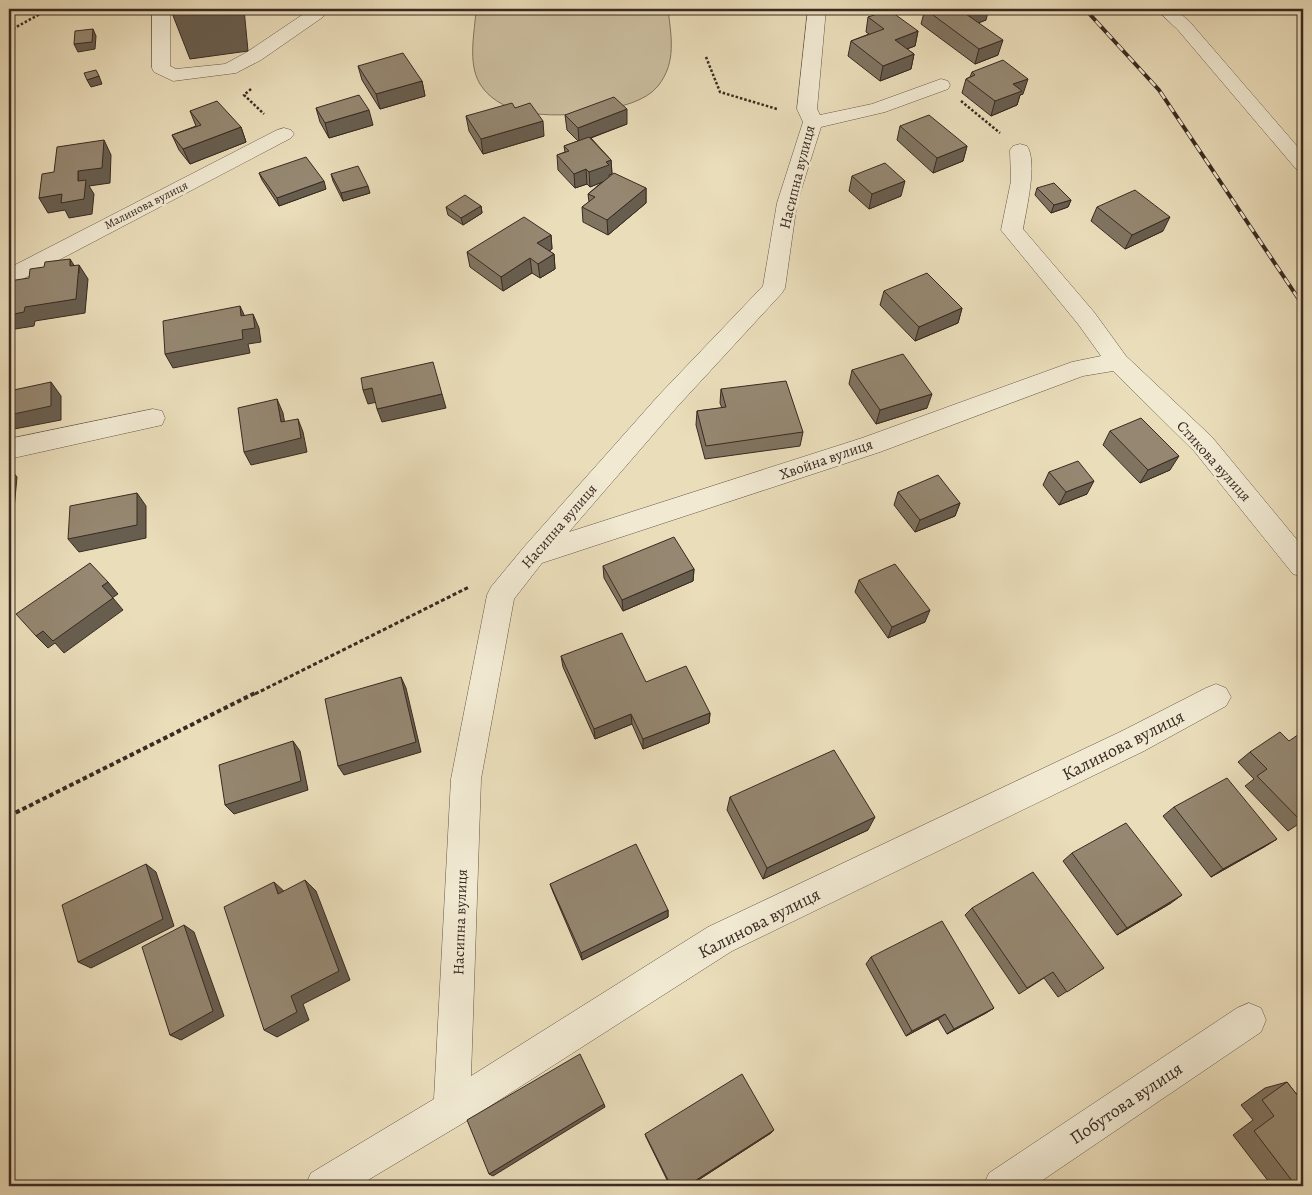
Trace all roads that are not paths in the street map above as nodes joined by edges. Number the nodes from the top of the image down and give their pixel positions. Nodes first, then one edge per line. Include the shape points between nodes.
1 (161, 9) edge
2 (317, 9) edge
3 (817, 9) edge
4 (1165, 9) edge
5 (941, 85) road end
6 (813, 122) junction
7 (284, 134) road end
8 (1020, 150) road end
9 (1303, 165) edge
10 (14, 272) edge
11 (1118, 362) junction
12 (153, 418) dead end
13 (9, 449) edge
14 (533, 555) junction
15 (1303, 566) edge
16 (1216, 698) dead end
17 (1249, 1020) dead end
18 (452, 1109) junction
19 (324, 1186) edge
20 (1002, 1186) edge

1 - 2 street via 162,68 173,76 229,69 254,56 317,13
3 - 6 street, Насипна вулиця via 807,109
4 - 9 street via 1184,26
5 - 6 street via 844,119
6 - 14 street, Насипна вулиця via 787,204 774,288 668,401
7 - 10 street, Малинова вулиця
8 - 11 street, Стикова вулиця via 1021,181 1012,230 1086,318
11 - 14 street, Хвойна вулиця via 1080,368 871,445
11 - 15 street, Стикова вулиця via 1202,444
12 - 13 street
14 - 18 street, Насипна вулиця via 501,596 466,779
16 - 18 street, Калинова вулиця via 1133,742 720,939
17 - 20 street, Побутова вулиця
18 - 19 street, Калинова вулиця

